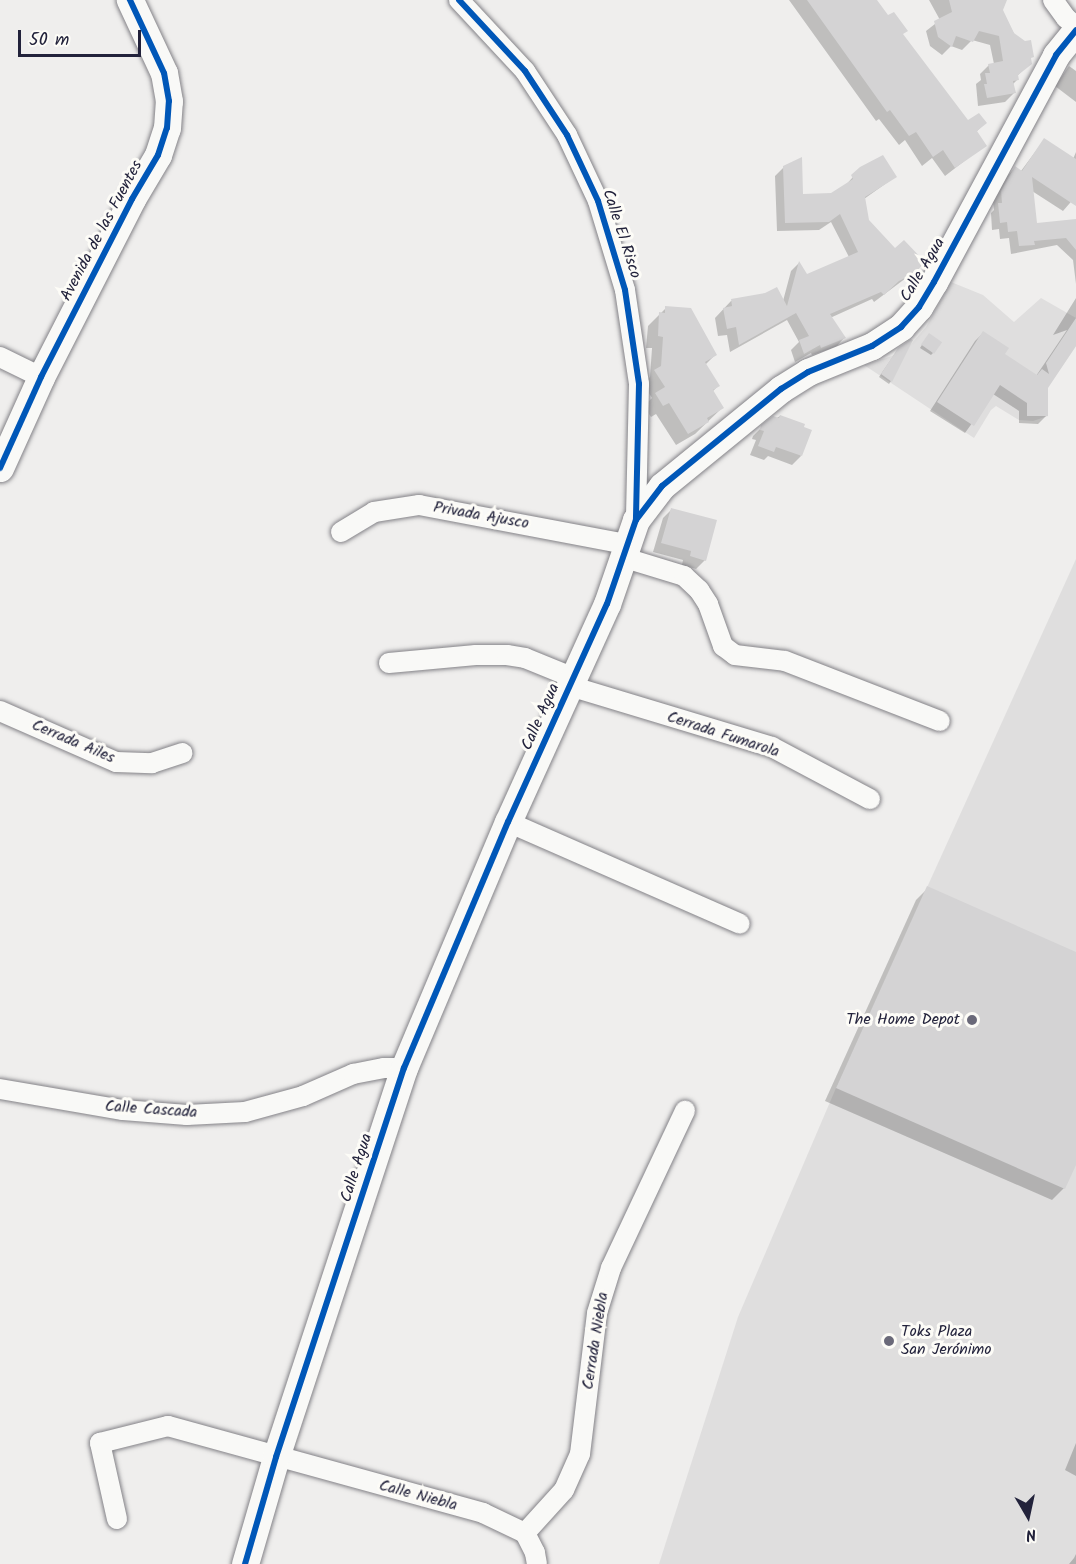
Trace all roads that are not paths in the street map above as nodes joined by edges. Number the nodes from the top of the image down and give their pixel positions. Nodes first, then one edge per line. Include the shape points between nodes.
1 (130, 0) edge
2 (459, 0) edge
3 (1053, 0) edge
4 (1076, 28) edge
5 (0, 357) edge
6 (41, 377) junction
7 (0, 468) edge
8 (341, 532) dead end
9 (628, 540) junction
10 (389, 663) dead end
11 (572, 682) junction
12 (0, 711) edge
13 (940, 721) dead end
14 (182, 753) dead end
15 (870, 799) dead end
16 (508, 822) junction
17 (740, 924) dead end
18 (404, 1068) junction
19 (0, 1089) edge
20 (685, 1111) dead end
21 (276, 1457) junction
22 (117, 1519) dead end
23 (525, 1533) junction
24 (245, 1564) edge
25 (537, 1564) edge

1 - 6 street, Avenida de las Fuentes via 164,73 170,101 167,128 158,155
2 - 9 street, Calle El Risco via 525,71 567,135 598,201 625,290 639,384
3 - 4 street
4 - 9 street, Calle Agua via 1056,55 934,282 907,320 887,339 808,372 781,389 662,486
5 - 6 street
6 - 7 street, Avenida de las Fuentes
8 - 9 street, Privada Ajusco via 374,512 419,505
9 - 11 street, Calle Agua via 607,604
9 - 13 street, Privada Ajusco via 699,590 723,646 735,655 785,661
10 - 11 street, Cerrada Fumarola via 507,655 525,658
11 - 15 street, Cerrada Fumarola via 772,747
11 - 16 street, Calle Agua
12 - 14 street, Cerrada Ailes via 116,762 152,763
16 - 17 street
16 - 18 street, Calle Agua
18 - 19 street, Calle Cascada via 353,1074 303,1096 245,1112 187,1115 123,1110
18 - 21 street, Calle Agua
20 - 23 street, Cerrada Niebla via 611,1268 597,1313 580,1454 564,1490
21 - 22 street, Calle Niebla via 168,1426 100,1443
21 - 23 street, Calle Niebla via 483,1514
21 - 24 street, Calle Agua
23 - 25 street

